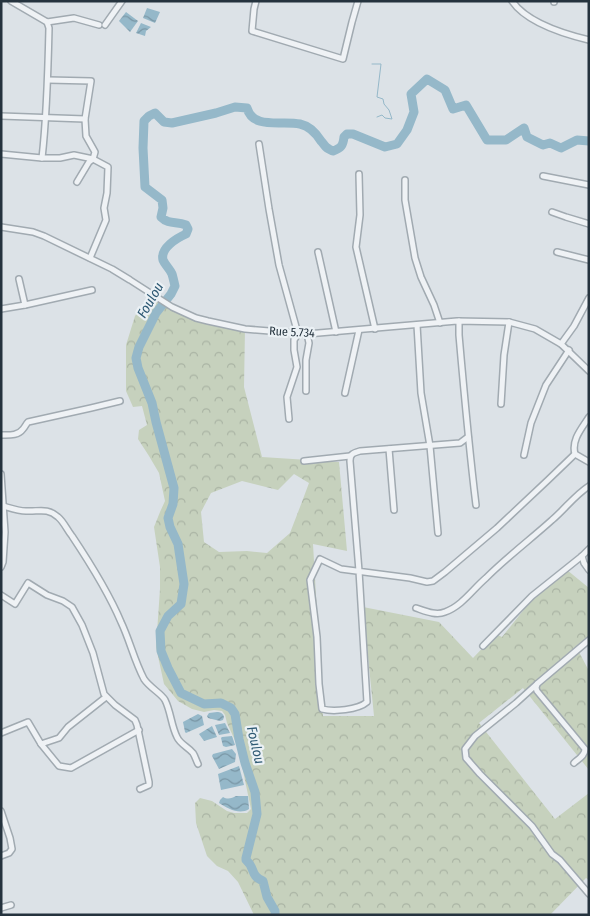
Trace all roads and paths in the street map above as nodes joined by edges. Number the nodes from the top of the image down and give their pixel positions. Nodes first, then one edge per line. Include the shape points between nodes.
1 (11, 1) edge
2 (122, 1) edge
3 (256, 1) edge
4 (358, 1) edge
5 (512, 1) edge
6 (47, 22) junction
7 (589, 40) edge
8 (48, 80) junction
9 (1, 116) edge
10 (46, 117) junction
11 (85, 119) junction
12 (259, 144) dead end
13 (1, 154) edge
14 (42, 158) junction
15 (94, 159) junction
16 (360, 174) dead end
17 (543, 176) dead end
18 (405, 180) dead end
19 (76, 182) dead end
20 (589, 185) edge
21 (552, 212) dead end
22 (589, 224) edge
23 (1, 227) edge
24 (318, 252) dead end
25 (557, 252) dead end
26 (90, 258) junction
27 (589, 260) edge
28 (19, 279) dead end
29 (92, 290) dead end
30 (589, 298) edge
31 (25, 305) junction
32 (1, 309) edge
33 (459, 321) junction
34 (509, 322) junction
35 (440, 323) junction
36 (417, 325) junction
37 (375, 329) junction
38 (359, 330) junction
39 (336, 332) junction
40 (298, 334) junction
41 (307, 334) junction
42 (561, 344) junction
43 (568, 350) junction
44 (589, 372) edge
45 (306, 391) dead end
46 (345, 393) dead end
47 (120, 401) dead end
48 (501, 404) dead end
49 (589, 417) edge
50 (290, 418) dead end
51 (1, 435) edge
52 (468, 437) junction
53 (430, 446) junction
54 (389, 449) junction
55 (575, 454) junction
56 (524, 455) dead end
57 (350, 456) junction
58 (304, 461) dead end
59 (589, 462) edge
60 (1, 474) edge
61 (589, 486) edge
62 (476, 505) dead end
63 (3, 506) junction
64 (394, 510) dead end
65 (438, 533) dead end
66 (2, 547) edge
67 (589, 549) edge
68 (582, 556) junction
69 (1, 567) edge
70 (589, 570) edge
71 (359, 571) junction
72 (1, 595) edge
73 (416, 608) dead end
74 (589, 640) edge
75 (483, 646) dead end
76 (537, 684) junction
77 (106, 697) junction
78 (139, 730) junction
79 (1, 733) edge
80 (41, 744) junction
81 (574, 763) dead end
82 (198, 764) dead end
83 (140, 789) dead end
84 (1, 810) edge
85 (1, 856) edge
86 (589, 894) edge
87 (11, 905) dead end
88 (1, 908) edge

1 - 6 street
2 - 6 street via 102,25 74,18
3 - 4 street via 252,31 344,59
5 - 7 street via 527,17 542,25
6 - 8 street
8 - 10 street
8 - 11 street via 91,81
9 - 10 street
10 - 11 street
10 - 14 street
11 - 15 street via 86,136 96,152
12 - 40 street via 279,265
13 - 14 street
14 - 15 street via 74,156
15 - 19 street
15 - 26 street via 108,167 106,220
16 - 37 street via 356,247
17 - 20 street
18 - 35 street via 405,200 415,258
21 - 22 street
23 - 26 street, Rue 5.734 via 33,232
24 - 39 street
25 - 27 street
26 - 40 street, Rue 5.734 via 196,318
28 - 31 street
29 - 31 street
30 - 42 street
31 - 32 street
33 - 34 street, Rue 5.734
33 - 35 street, Rue 5.734
33 - 52 street
34 - 42 street, Rue 5.734 via 535,329
34 - 48 street
35 - 36 street, Rue 5.734
36 - 37 street, Rue 5.734
36 - 53 street via 421,393
37 - 38 street, Rue 5.734
38 - 39 street, Rue 5.734
38 - 46 street
39 - 41 street, Rue 5.734
40 - 41 street, Rue 5.734
40 - 50 street via 294,340 297,367 287,397
41 - 45 street
42 - 43 street, Rue 5.734
43 - 44 street, Rue 5.734
43 - 56 street via 546,385 531,423
47 - 51 street via 28,422 19,433
49 - 55 street via 577,436 573,448
52 - 53 street via 460,444
52 - 62 street
53 - 54 street
53 - 65 street
54 - 57 street via 360,451
54 - 64 street
55 - 59 street
55 - 71 street via 497,528 433,581
57 - 58 street
57 - 71 street
60 - 63 street
61 - 73 street via 455,607 438,614
63 - 66 street
63 - 82 street via 26,511 45,510 53,513 66,527 105,589 145,680 165,699 178,739
66 - 69 street
67 - 68 street
68 - 70 street
68 - 75 street via 532,596
71 - 71 street via 367,702 362,706 330,711 322,709 310,580 320,559 341,569
72 - 77 street via 15,604 28,583 72,606 93,653
74 - 76 street
76 - 81 street via 537,692 584,749 583,755
76 - 86 street via 475,736 465,749 466,758 532,826 552,854
77 - 78 street via 135,720
77 - 80 street via 59,738
78 - 80 street via 71,768 59,766
78 - 83 street via 149,782
79 - 80 street via 28,722
84 - 85 street via 12,849
87 - 88 street

